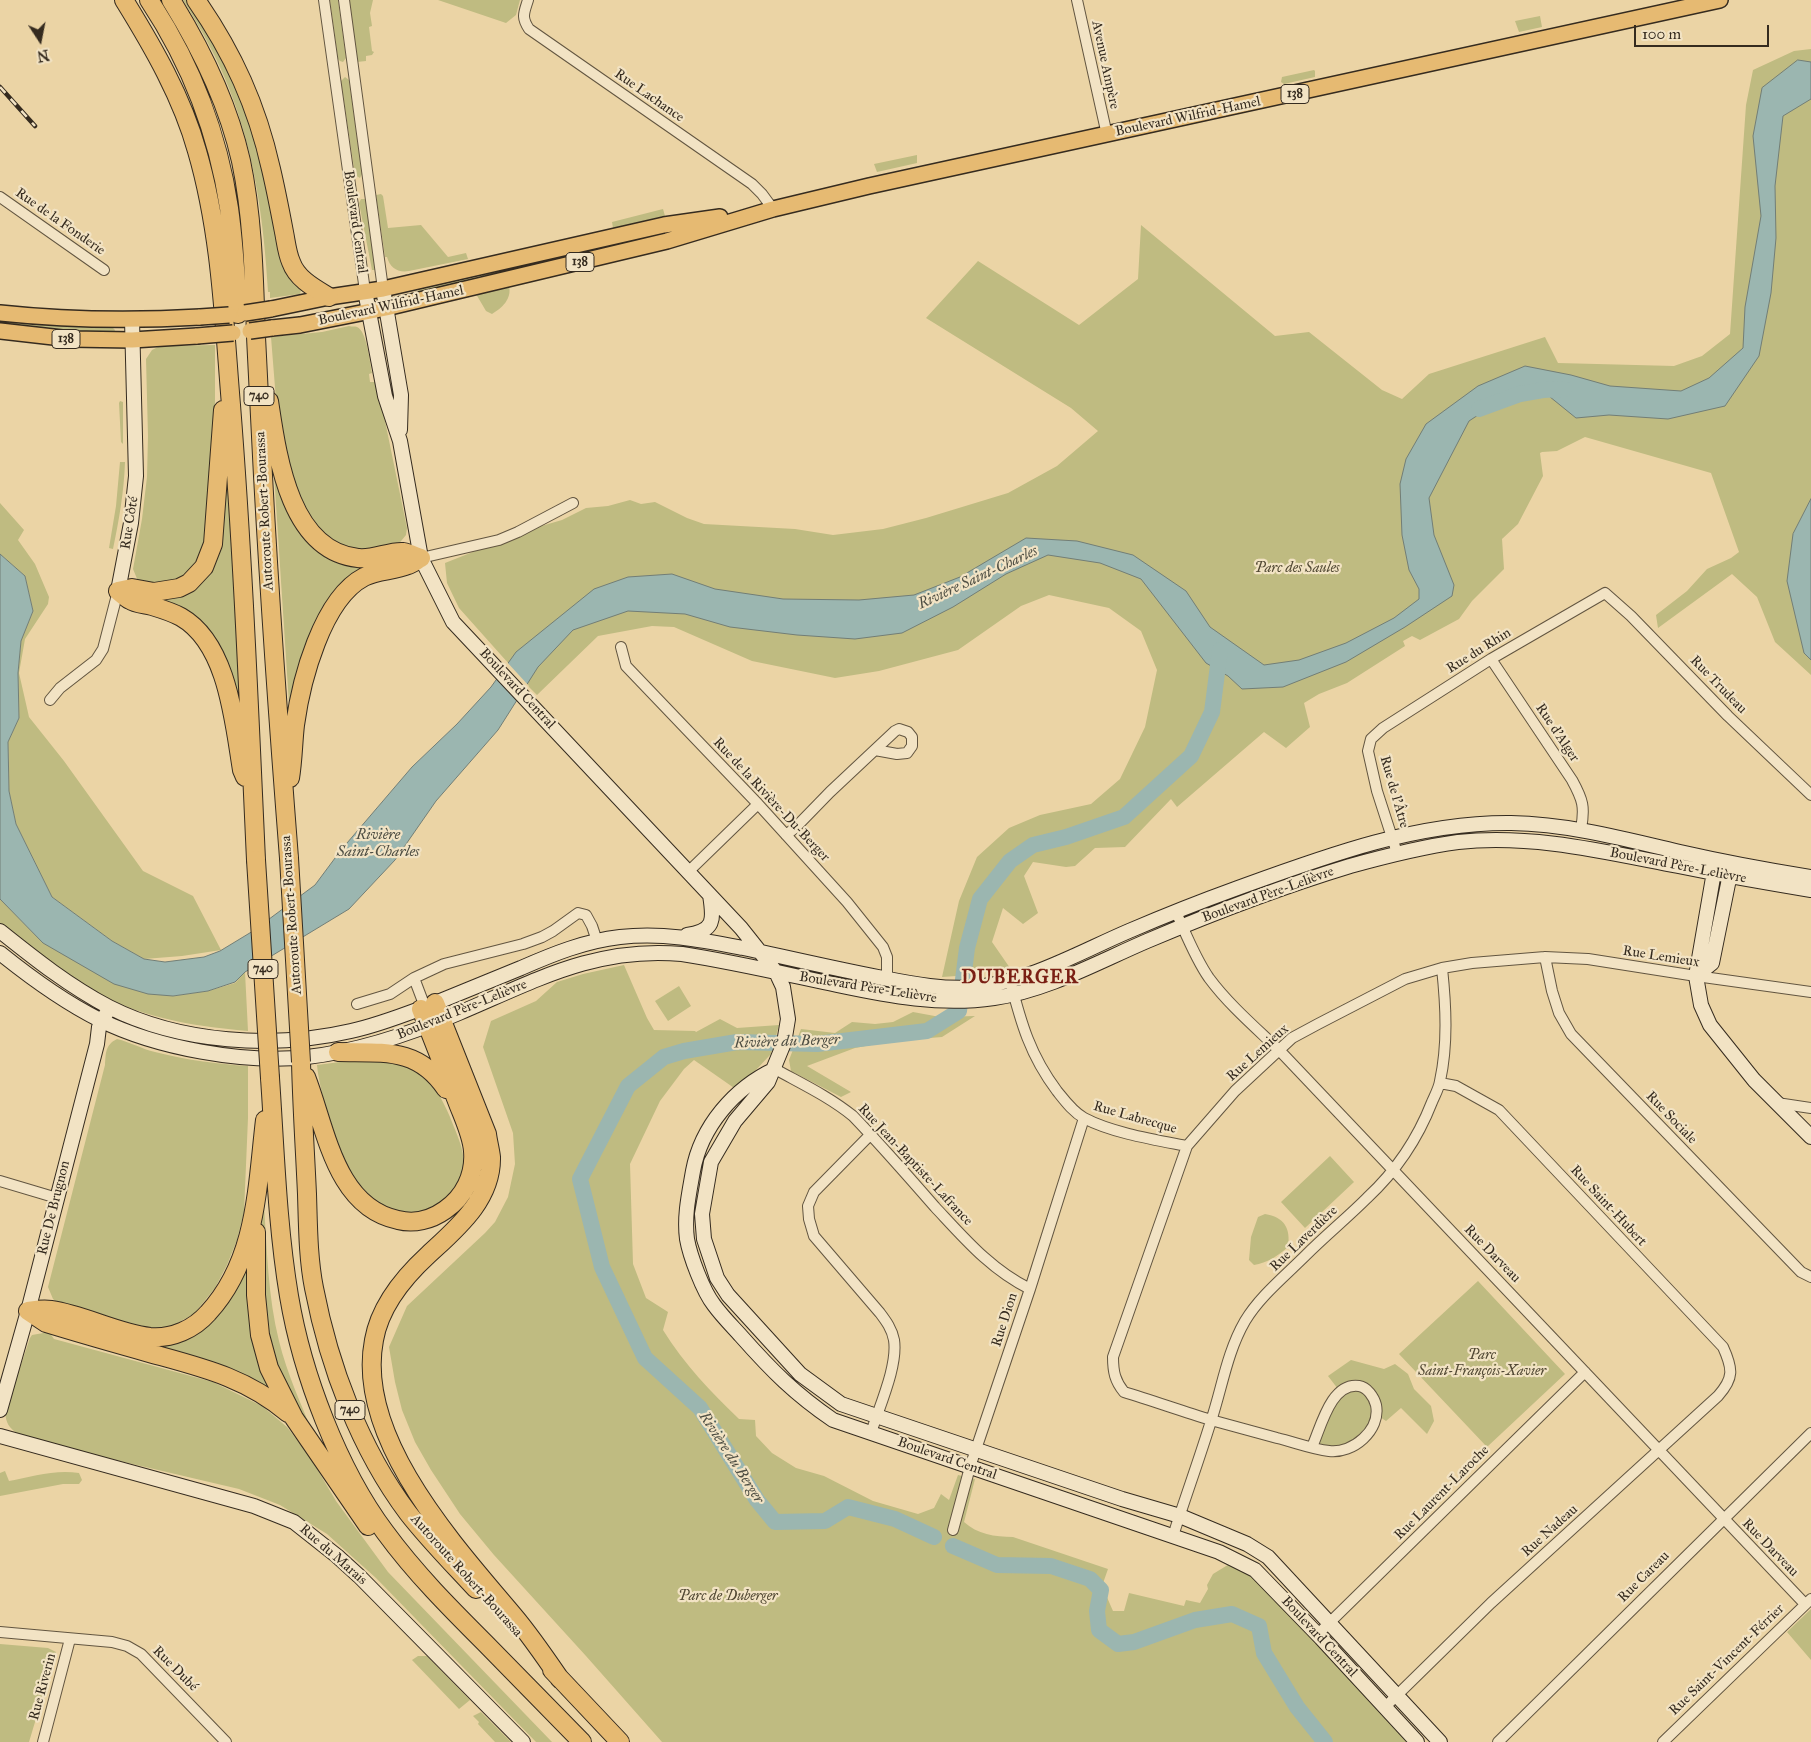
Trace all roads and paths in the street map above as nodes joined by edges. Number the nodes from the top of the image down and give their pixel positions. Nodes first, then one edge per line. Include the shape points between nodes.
1 (124, 0) edge
2 (149, 0) edge
3 (171, 0) edge
4 (196, 0) edge
5 (324, 0) edge
6 (344, 0) edge
7 (528, 0) edge
8 (1077, 0) edge
9 (1720, 0) edge
10 (1700, 2) edge
11 (352, 68) junction
12 (335, 71) junction
13 (1107, 135) junction
14 (368, 182) junction
15 (349, 185) junction
16 (0, 197) edge
17 (773, 209) junction
18 (104, 270) dead end
19 (382, 289) junction
20 (365, 291) junction
21 (329, 297) junction
22 (238, 307) junction
23 (386, 308) junction
24 (368, 312) junction
25 (0, 313) edge
26 (132, 320) junction
27 (0, 331) edge
28 (132, 340) junction
29 (227, 360) junction
30 (258, 374) junction
31 (400, 441) junction
32 (573, 503) dead end
33 (421, 558) junction
34 (118, 591) junction
35 (1606, 594) joint
36 (621, 646) dead end
37 (1491, 659) junction
38 (50, 700) dead end
39 (1371, 739) joint
40 (875, 750) dead end
41 (1811, 796) edge
42 (254, 797) junction
43 (758, 804) junction
44 (285, 808) junction
45 (1581, 829) junction
46 (786, 835) junction
47 (1392, 838) junction
48 (1397, 853) junction
49 (1715, 867) junction
50 (1731, 870) junction
51 (688, 872) junction
52 (1811, 877) edge
53 (1811, 890) edge
54 (710, 895) junction
55 (1176, 912) junction
56 (1183, 926) junction
57 (0, 931) edge
58 (680, 936) junction
59 (596, 941) junction
60 (760, 952) junction
61 (0, 953) edge
62 (1545, 957) junction
63 (1442, 968) junction
64 (776, 972) junction
65 (1696, 976) junction
66 (414, 978) junction
67 (887, 979) junction
68 (1010, 980) junction
69 (1811, 992) edge
70 (981, 993) junction
71 (944, 994) junction
72 (1014, 994) junction
73 (357, 1004) dead end
74 (109, 1006) junction
75 (427, 1006) junction
76 (102, 1021) junction
77 (435, 1023) junction
78 (1280, 1051) junction
79 (338, 1052) junction
80 (777, 1062) junction
81 (302, 1069) junction
82 (270, 1078) junction
83 (1440, 1082) junction
84 (1777, 1103) junction
85 (1811, 1108) edge
86 (462, 1115) junction
87 (1084, 1118) junction
88 (871, 1134) junction
89 (1811, 1136) edge
90 (1187, 1146) junction
91 (1392, 1170) junction
92 (0, 1181) edge
93 (57, 1198) junction
94 (256, 1204) junction
95 (1811, 1277) edge
96 (1030, 1290) junction
97 (28, 1311) junction
98 (1585, 1372) junction
99 (1731, 1375) joint
100 (0, 1410) edge
101 (876, 1416) junction
102 (294, 1418) junction
103 (1212, 1420) junction
104 (1811, 1432) edge
105 (871, 1433) junction
106 (0, 1436) edge
107 (1312, 1447) junction
108 (1659, 1449) junction
109 (977, 1451) junction
110 (970, 1467) junction
111 (1180, 1516) junction
112 (1723, 1518) junction
113 (953, 1530) dead end
114 (1174, 1536) junction
115 (427, 1584) junction
116 (1808, 1601) edge
117 (1330, 1622) junction
118 (0, 1632) edge
119 (1318, 1634) junction
120 (70, 1639) junction
121 (560, 1679) junction
122 (1397, 1695) junction
123 (1385, 1707) junction
124 (43, 1742) edge
125 (226, 1742) edge
126 (523, 1742) edge
127 (582, 1742) edge
128 (620, 1742) edge
129 (1417, 1742) edge
130 (1440, 1742) edge
131 (1498, 1742) edge
132 (1663, 1742) edge

1 - 29 highway, Autoroute Robert-Bourassa / 740 via 169,80 197,151 212,216
2 - 22 highway via 178,50 212,133 233,237
3 - 30 highway, Autoroute Robert-Bourassa / 740 via 213,77 241,160 255,281
4 - 21 highway via 223,40 254,106 270,161 291,262 299,276
5 - 12 street, Boulevard Central
6 - 11 street, Boulevard Central
7 - 17 street, Rue Lachance via 523,16 530,29 752,184
8 - 13 street, Avenue Ampère
9 - 10 main road, Boulevard Wilfrid-Hamel / 138
10 - 13 main road, Boulevard Wilfrid-Hamel / 138
11 - 12 street
11 - 14 street, Boulevard Central
12 - 15 street, Boulevard Central
13 - 17 main road, Boulevard Wilfrid-Hamel / 138
14 - 15 street
14 - 19 street, Boulevard Central
15 - 20 street, Boulevard Central
16 - 18 street, Rue de la Fonderie
17 - 19 main road, Boulevard Wilfrid-Hamel / 138 via 664,225
17 - 23 main road, Boulevard Wilfrid-Hamel / 138 via 667,241
19 - 20 main road, Boulevard Wilfrid-Hamel / 138
19 - 23 street, Boulevard Central
20 - 21 main road, Boulevard Wilfrid-Hamel / 138
20 - 24 street, Boulevard Central
21 - 22 main road, Boulevard Wilfrid-Hamel / 138, bridge via 271,309
22 - 26 main road, Boulevard Wilfrid-Hamel / 138, bridge via 200,317
23 - 24 main road, Boulevard Wilfrid-Hamel / 138
23 - 31 street, Boulevard Central via 401,396
24 - 28 main road, Boulevard Wilfrid-Hamel / 138, bridge via 300,325
24 - 31 street, Boulevard Central via 385,396
25 - 26 main road, Boulevard Wilfrid-Hamel / 138
26 - 28 street, Rue Côté
27 - 28 main road, Boulevard Wilfrid-Hamel / 138 via 72,339
28 - 34 street, Rue Côté via 136,476
29 - 34 highway via 216,520 209,558 198,575 179,588 154,592 132,588
29 - 42 highway, Autoroute Robert-Bourassa / 740
30 - 33 highway via 268,397 289,494 309,530 326,546 345,556 366,558 402,552
30 - 44 highway, Autoroute Robert-Bourassa / 740
31 - 33 street, Boulevard Central
32 - 33 street via 500,540
33 - 44 highway via 407,566 364,576 342,593 326,618 299,703
33 - 51 street, Boulevard Central via 453,622
34 - 38 street, Rue Côté via 103,649 96,660
34 - 42 highway via 131,602 151,605 181,617 210,647 223,677 242,770
35 - 37 street, Rue du Rhin
35 - 41 street, Rue Trudeau
36 - 43 street, Rue de la Rivière-Du-Berger via 626,666
37 - 39 street, Rue du Rhin
37 - 45 street, Rue d'Alger via 1578,791 1584,808
39 - 47 street, Rue de l'Âtre via 1368,751
40 - 46 street
42 - 82 highway, Autoroute Robert-Bourassa / 740, bridge
43 - 46 street, Rue de la Rivière-Du-Berger
43 - 51 street
44 - 81 highway, Autoroute Robert-Bourassa / 740, bridge
45 - 47 street, Boulevard Père-Lelièvre via 1512,823
45 - 49 street, Boulevard Père-Lelièvre
46 - 67 street, Rue de la Rivière-Du-Berger via 883,947 887,957
47 - 48 street, Rue de l'Âtre
47 - 55 street, Boulevard Père-Lelièvre via 1301,866
48 - 49 street, Boulevard Père-Lelièvre via 1482,840 1541,841
48 - 56 street, Boulevard Père-Lelièvre via 1306,879
49 - 50 street, Boulevard Père-Lelièvre
49 - 65 street
50 - 52 street, Boulevard Père-Lelièvre
50 - 53 street, Boulevard Père-Lelièvre
50 - 65 street via 1712,963
51 - 54 street, Boulevard Central
54 - 58 street via 713,916 710,925 698,934
54 - 60 street, Boulevard Central
55 - 56 street, Rue Darveau
55 - 68 street, Boulevard Père-Lelièvre
56 - 72 street, Boulevard Père-Lelièvre via 1051,982
56 - 78 street, Rue Darveau via 1188,942 1209,978
57 - 74 street, Boulevard Père-Lelièvre via 57,976
58 - 59 street, Boulevard Père-Lelièvre via 632,936
58 - 60 street, Boulevard Père-Lelièvre
59 - 66 street via 589,919 578,913 542,937 444,964
59 - 75 street, Boulevard Père-Lelièvre via 562,950
60 - 64 street, Boulevard Central
60 - 67 street, Boulevard Père-Lelièvre
61 - 76 street, Boulevard Père-Lelièvre via 49,990
62 - 63 street, Rue Lemieux
62 - 65 street, Rue Lemieux via 1588,959
62 - 95 street, Rue Sociale via 1559,1013 1571,1034 1801,1272
63 - 78 street, Rue Lemieux via 1404,979 1292,1038
63 - 83 street, Rue Laverdière via 1446,1030
64 - 71 street, Boulevard Père-Lelièvre via 876,993
64 - 77 street, Boulevard Père-Lelièvre via 682,954 632,953 566,968
64 - 80 street, Boulevard Central via 784,987 788,1013 787,1030
65 - 69 street, Rue Lemieux
65 - 84 street via 1700,1005 1710,1025
66 - 73 street via 390,994
66 - 75 street, Boulevard Père-Lelièvre
67 - 71 street, Boulevard Père-Lelièvre
68 - 70 street, Boulevard Père-Lelièvre
68 - 72 street, Rue Labrecque
70 - 71 street, Boulevard Père-Lelièvre
70 - 72 street, Boulevard Père-Lelièvre
72 - 87 street, Rue Labrecque via 1023,1027 1043,1072 1066,1104
74 - 75 street, Boulevard Père-Lelièvre via 145,1021 196,1035 272,1040 337,1034 369,1027
74 - 76 street, Rue De Brugnon
75 - 77 highway
76 - 79 street, Boulevard Père-Lelièvre via 169,1044 221,1054 270,1058
76 - 93 street, Rue De Brugnon
77 - 79 street, Boulevard Père-Lelièvre
77 - 86 highway
77 - 121 highway via 487,1134 491,1158 488,1177 472,1212 411,1270 384,1310 374,1339 373,1384 383,1423 410,1482 449,1538 515,1617
78 - 90 street, Rue Lemieux via 1235,1091
78 - 91 street, Rue Darveau
79 - 86 highway via 391,1053 416,1061 439,1078
80 - 88 street, Rue Jean-Baptiste-Lafrance via 837,1103
80 - 101 street, Boulevard Central via 768,1082 734,1121 711,1162 702,1214 704,1239 717,1278 728,1295 800,1374 841,1404
80 - 105 street, Boulevard Central via 724,1108 703,1139 696,1156 686,1216 687,1240 713,1304 764,1362 786,1385 833,1420
81 - 86 highway via 344,1180 367,1207 389,1218 423,1220 443,1211 461,1196 472,1171 473,1160 472,1142
81 - 121 highway, Autoroute Robert-Bourassa / 740 via 308,1225 314,1286 324,1334 350,1408 384,1475 408,1512
82 - 94 highway
82 - 115 highway, Autoroute Robert-Bourassa / 740 via 289,1296 313,1389 343,1460 364,1498 384,1531
83 - 91 street, Rue Laverdière via 1412,1143
83 - 99 street, Rue Saint-Hubert via 1456,1086 1499,1110 1723,1348
84 - 85 street
84 - 89 street
87 - 90 street, Rue Labrecque via 1144,1138
87 - 96 street, Rue Dion
88 - 96 street, Rue Jean-Baptiste-Lafrance via 975,1251 1000,1272
88 - 101 street via 814,1192 808,1206 814,1236 880,1313 894,1339 892,1369
90 - 103 street, Rue Lemieux via 1114,1357 1113,1371 1116,1383 1124,1392
91 - 98 street, Rue Darveau
91 - 103 street, Rue Laverdière via 1368,1198 1262,1298 1244,1322
92 - 93 street
93 - 97 street, Rue De Brugnon
94 - 97 highway via 242,1261 230,1284 200,1322 186,1330 153,1337 50,1309
94 - 102 highway via 256,1294 260,1335 268,1368
96 - 109 street, Rue Dion
97 - 100 street, Rue De Brugnon
97 - 102 highway via 46,1323 215,1372 245,1384
98 - 108 street, Rue Darveau
98 - 117 street, Rue Laurent-Laroche
99 - 108 street, Rue Nadeau via 1718,1396
101 - 105 street
101 - 109 street, Boulevard Central
102 - 115 highway via 397,1564
103 - 107 street, Rue Lemieux
103 - 111 street, Rue Laverdière
104 - 112 street, Rue Careau
105 - 110 street, Boulevard Central
106 - 126 street, Rue du Marais via 234,1500 294,1522 359,1576
107 - 107 street, Rue Lemieux via 1345,1450 1361,1441 1372,1429 1376,1403 1363,1386 1352,1385 1333,1398
108 - 112 street, Rue Darveau
108 - 122 street, Rue Nadeau via 1490,1604
109 - 110 street, Rue Dion
109 - 111 street, Boulevard Central
110 - 113 street, Rue Dion
110 - 114 street, Boulevard Central
111 - 114 street, Rue Laverdière
111 - 117 street, Boulevard Central via 1247,1544 1268,1557
112 - 116 street, Rue Darveau
112 - 131 street, Rue Careau
114 - 119 street, Boulevard Central via 1220,1552 1255,1570
115 - 127 highway, Autoroute Robert-Bourassa / 740
116 - 132 street, Rue Saint-Vincent-Férrier
117 - 119 street, Rue Laurent-Laroche
117 - 122 street, Boulevard Central
118 - 120 street, Rue Dubé
119 - 123 street, Boulevard Central
120 - 124 street, Rue Riverin
120 - 125 street, Rue Dubé via 112,1642 141,1654
121 - 128 highway, Autoroute Robert-Bourassa / 740
122 - 123 street, Rue Nadeau
122 - 130 street, Boulevard Central
123 - 129 street, Boulevard Central

